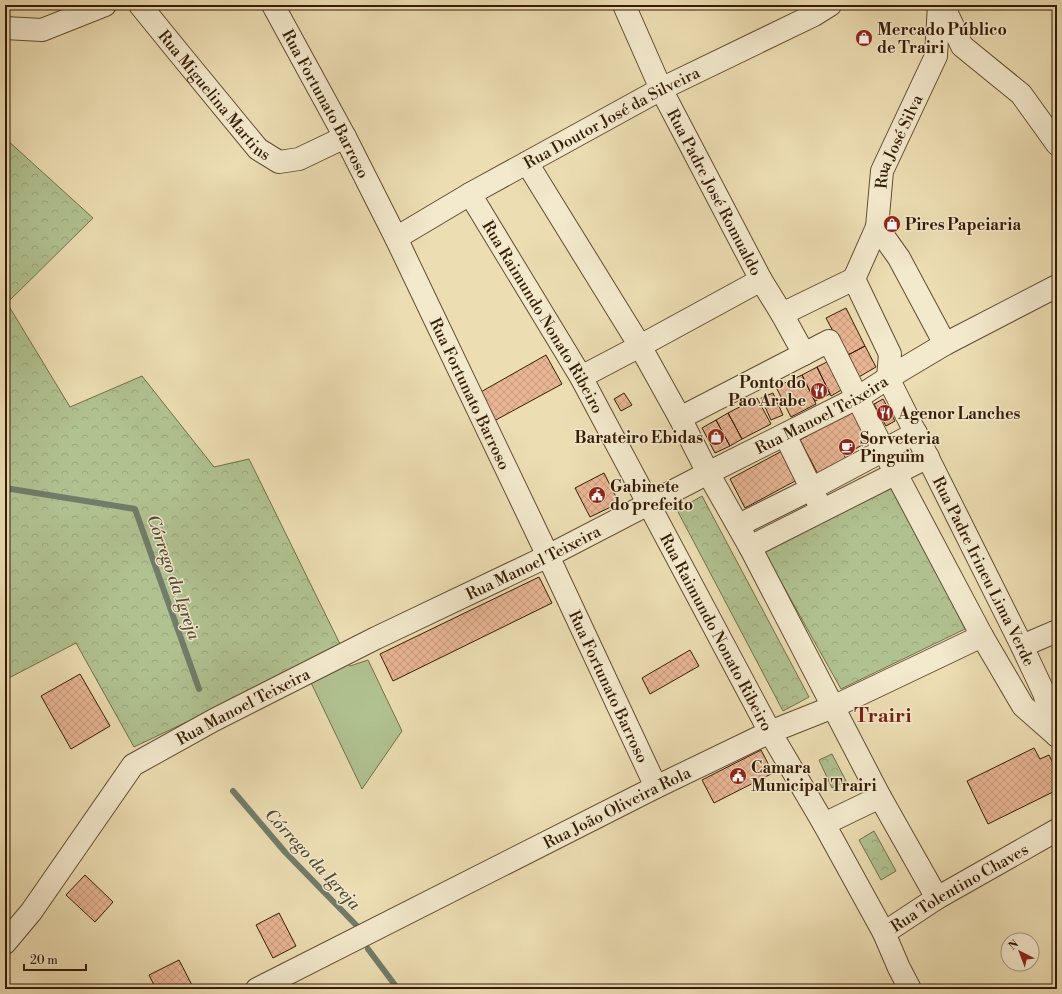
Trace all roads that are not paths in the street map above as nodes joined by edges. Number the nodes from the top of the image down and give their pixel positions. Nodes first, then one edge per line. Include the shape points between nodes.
1 (105, 5) edge
2 (140, 5) edge
3 (273, 5) edge
4 (624, 5) edge
5 (830, 5) edge
6 (939, 5) edge
7 (943, 5) edge
8 (5, 28) edge
9 (661, 89) junction
10 (345, 137) junction
11 (1057, 144) edge
12 (527, 164) junction
13 (470, 194) junction
14 (877, 227) junction
15 (396, 238) junction
16 (854, 279) junction
17 (761, 280) junction
18 (1057, 286) edge
19 (782, 314) junction
20 (945, 344) junction
21 (640, 346) junction
22 (804, 354) junction
23 (581, 377) junction
24 (888, 378) junction
25 (857, 398) junction
26 (680, 418) junction
27 (916, 433) junction
28 (785, 435) junction
29 (884, 451) junction
30 (928, 457) junction
31 (708, 473) junction
32 (896, 473) junction
33 (811, 489) junction
34 (650, 504) junction
35 (822, 510) junction
36 (739, 525) junction
37 (750, 547) junction
38 (548, 556) junction
39 (1057, 631) edge
40 (982, 636) junction
41 (1022, 646) junction
42 (833, 707) junction
43 (770, 732) junction
44 (1057, 736) edge
45 (656, 787) junction
46 (880, 797) junction
47 (824, 824) junction
48 (1057, 830) edge
49 (938, 898) junction
50 (884, 933) junction
51 (5, 943) edge
52 (256, 989) edge
53 (910, 989) edge

1 - 8 street via 42,30
2 - 10 street, Rua Miguelina Martins via 258,149 279,162 299,160
3 - 10 street, Rua Fortunato Barroso
4 - 9 street, Rua Padre José Romualdo
5 - 9 street, Rua Doutor José da Silveira
6 - 14 street, Rua José Silva via 936,56 882,171
7 - 11 street via 962,46 1021,94
9 - 12 street, Rua Doutor José da Silveira
9 - 17 street, Rua Padre José Romualdo
10 - 15 street, Rua Fortunato Barroso
12 - 13 street, Rua Doutor José da Silveira
12 - 21 street
13 - 15 street, Rua Doutor José da Silveira
13 - 23 street, Rua Raimundo Nonato Ribeiro
14 - 16 street, Rua José Silva
14 - 20 street via 899,258
15 - 38 street, Rua Fortunato Barroso
16 - 19 street
16 - 24 street via 890,354
17 - 19 street, Rua Padre José Romualdo
17 - 21 street
18 - 20 street, Rua Manoel Teixeira
19 - 22 street, Rua Padre José Romualdo
20 - 24 street, Rua Manoel Teixeira
21 - 23 street
21 - 26 street
22 - 25 street, Rua Padre Irineu Lima Verde via 829,341
22 - 26 street
23 - 34 street, Rua Raimundo Nonato Ribeiro
24 - 25 street, Rua Manoel Teixeira
24 - 27 street, Rua Padre Irineu Lima Verde
25 - 28 street, Rua Manoel Teixeira
25 - 29 street, Rua Padre Irineu Lima Verde
26 - 31 street
27 - 29 street
27 - 30 street, Rua Padre Irineu Lima Verde
28 - 31 street, Rua Manoel Teixeira
28 - 33 street
29 - 32 street, Rua Padre Irineu Lima Verde
29 - 33 street
30 - 32 street
30 - 41 street, Rua Padre Irineu Lima Verde
31 - 34 street, Rua Manoel Teixeira
31 - 36 street
32 - 35 street
32 - 40 street, Rua Padre Irineu Lima Verde
33 - 35 street
33 - 36 street
34 - 38 street, Rua Manoel Teixeira
34 - 43 street, Rua Raimundo Nonato Ribeiro
35 - 37 street
36 - 37 street
37 - 42 street
38 - 45 street, Rua Fortunato Barroso
38 - 51 street, Rua Manoel Teixeira via 235,709 133,765 31,912
39 - 41 street
40 - 42 street, Rua João Oliveira Rola
40 - 44 street, Rua Padre Irineu Lima Verde via 1023,706
41 - 44 street, Rua Padre Irineu Lima Verde via 1044,693
42 - 43 street, Rua João Oliveira Rola
42 - 46 street
43 - 45 street, Rua João Oliveira Rola
43 - 47 street, Rua Raimundo Nonato Ribeiro
45 - 52 street, Rua João Oliveira Rola
46 - 47 street
46 - 49 street
47 - 50 street, Rua Raimundo Nonato Ribeiro
48 - 49 street, Rua Tolentino Chaves
49 - 50 street, Rua Tolentino Chaves
50 - 53 street, Rua Raimundo Nonato Ribeiro

